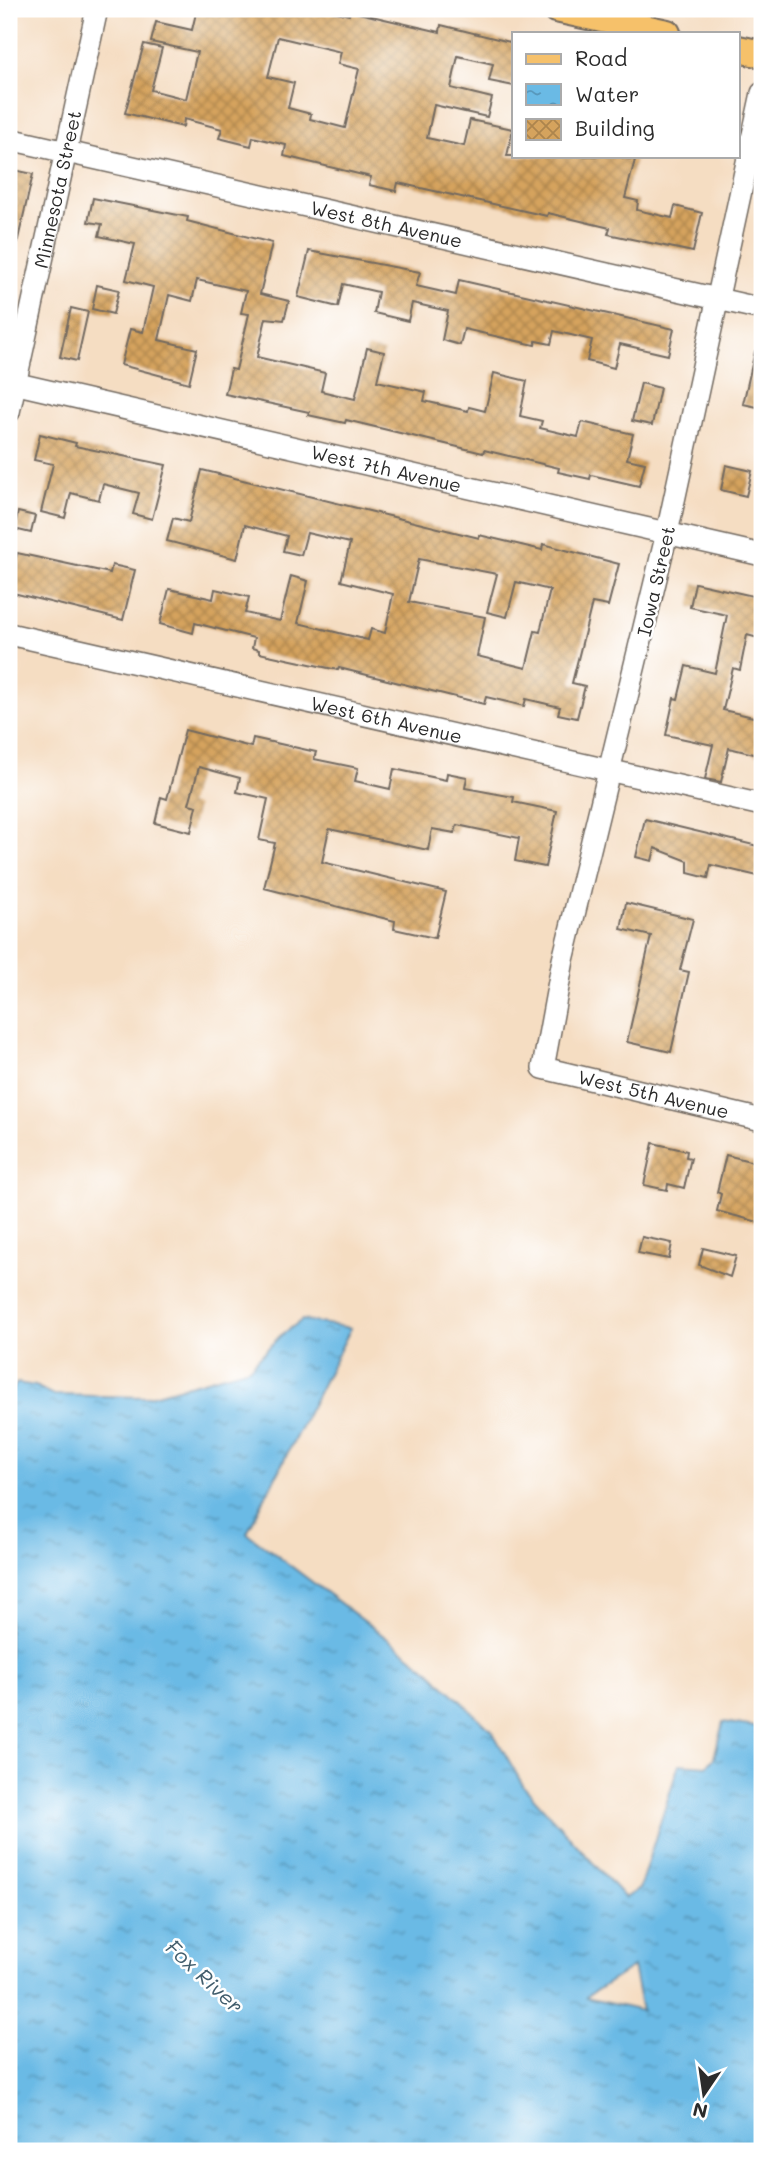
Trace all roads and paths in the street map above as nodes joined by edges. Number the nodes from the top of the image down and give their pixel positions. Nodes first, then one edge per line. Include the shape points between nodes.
1 (97, 9) edge
2 (556, 9) edge
3 (662, 32) edge
4 (740, 49) edge
5 (762, 54) edge
6 (762, 93) edge
7 (9, 139) edge
8 (67, 152) junction
9 (718, 299) junction
10 (762, 309) edge
11 (12, 383) edge
12 (9, 412) edge
13 (667, 533) junction
14 (762, 555) edge
15 (9, 634) edge
16 (612, 771) junction
17 (762, 805) edge
18 (543, 1068) joint
19 (762, 1120) edge

1 - 8 street, Minnesota Street
2 - 3 main road
4 - 5 main road
6 - 9 street, Iowa Street
7 - 8 street, West 8th Avenue
8 - 9 street, West 8th Avenue
8 - 11 street, Minnesota Street
9 - 10 street, West 8th Avenue
9 - 13 street, Iowa Street
11 - 12 street, Minnesota Street
11 - 13 street, West 7th Avenue
13 - 14 street, West 7th Avenue
13 - 16 street, Iowa Street
15 - 16 street, West 6th Avenue
16 - 17 street, West 6th Avenue
16 - 18 street, Iowa Street via 564,960
18 - 19 street, West 5th Avenue

